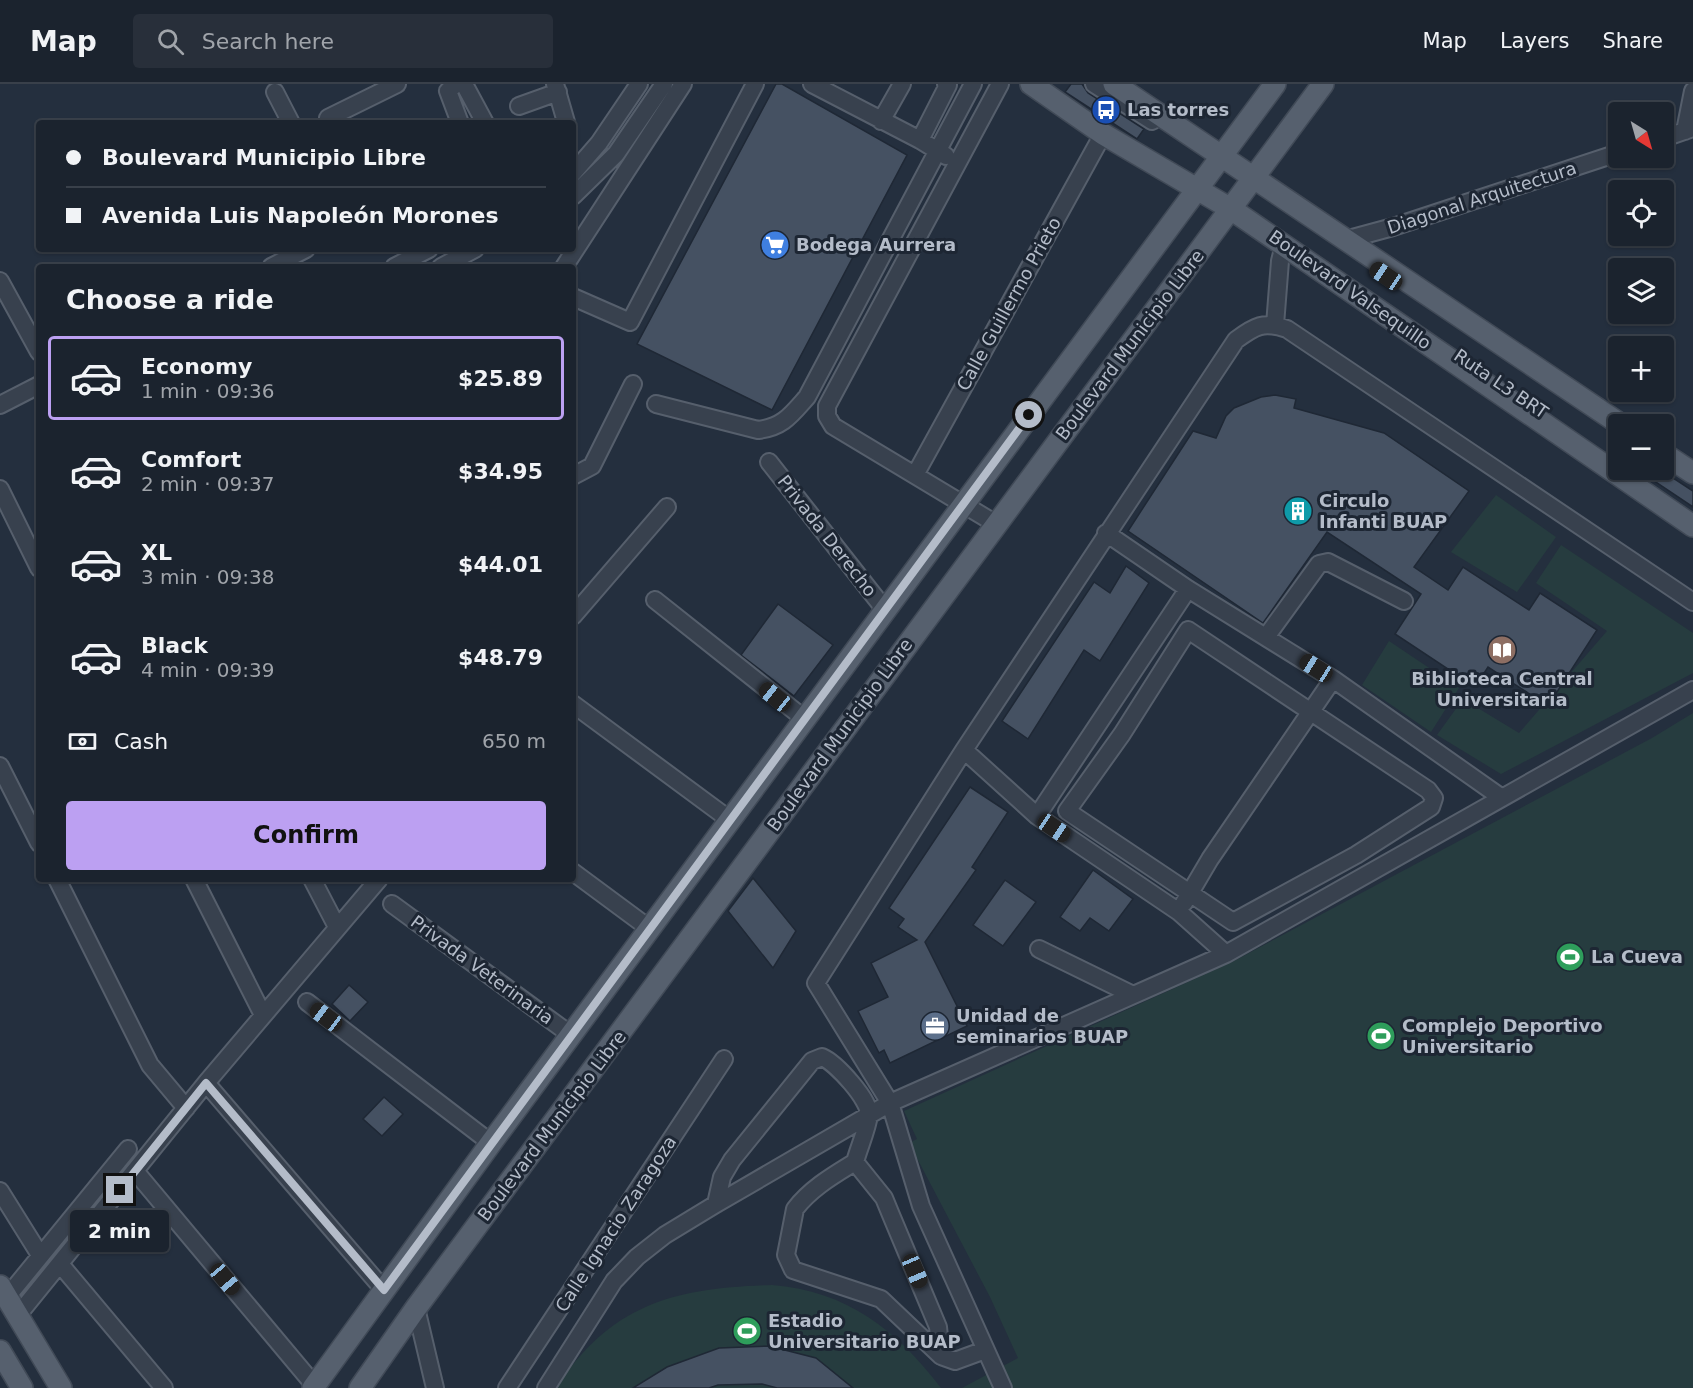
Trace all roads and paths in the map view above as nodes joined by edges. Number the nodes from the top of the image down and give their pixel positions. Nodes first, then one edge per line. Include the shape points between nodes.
1 (397, 84) edge
2 (456, 84) edge
3 (464, 84) edge
4 (639, 84) edge
5 (664, 84) edge
6 (683, 84) edge
7 (755, 84) edge
8 (812, 84) edge
9 (902, 84) edge
10 (946, 84) edge
11 (973, 84) edge
12 (1000, 84) edge
13 (1031, 84) edge
14 (1046, 84) edge
15 (1094, 84) edge
16 (1275, 84) edge
17 (1323, 84) edge
18 (1117, 85) edge
19 (557, 88) edge
20 (275, 92) dead end
21 (1693, 92) edge
22 (519, 106) dead end
23 (328, 118) dead end
24 (289, 120) edge
25 (459, 120) edge
26 (483, 120) edge
27 (565, 120) edge
28 (881, 122) junction
29 (1689, 130) edge
30 (1104, 134) junction
31 (1674, 135) edge
32 (920, 140) junction
33 (938, 150) junction
34 (1608, 156) edge
35 (1221, 159) junction
36 (956, 165) junction
37 (576, 170) edge
38 (1253, 180) junction
39 (1201, 186) junction
40 (576, 189) edge
41 (1234, 205) junction
42 (1345, 240) junction
43 (1284, 245) junction
44 (576, 249) edge
45 (300, 252) edge
46 (423, 252) edge
47 (469, 252) edge
48 (277, 264) edge
49 (401, 264) edge
50 (447, 264) edge
51 (1, 284) edge
52 (576, 298) edge
53 (1275, 325) junction
54 (36, 346) edge
55 (633, 384) dead end
56 (36, 387) edge
57 (656, 404) dead end
58 (0, 405) edge
59 (1608, 416) edge
60 (1608, 427) edge
61 (1608, 457) edge
62 (1674, 461) edge
63 (769, 462) dead end
64 (1674, 472) edge
65 (576, 474) edge
66 (1693, 474) edge
67 (915, 475) junction
68 (1642, 480) edge
69 (1693, 485) edge
70 (0, 489) edge
71 (964, 503) junction
72 (667, 507) dead end
73 (1693, 515) edge
74 (996, 524) junction
75 (1693, 526) edge
76 (1106, 533) junction
77 (36, 562) edge
78 (1188, 589) junction
79 (655, 600) dead end
80 (1404, 601) dead end
81 (1693, 602) edge
82 (886, 610) junction
83 (576, 611) edge
84 (1266, 637) junction
85 (1333, 679) junction
86 (1693, 690) edge
87 (576, 706) edge
88 (1310, 712) junction
89 (806, 720) junction
90 (964, 750) junction
91 (0, 766) edge
92 (1502, 798) junction
93 (1037, 816) junction
94 (730, 820) junction
95 (36, 837) edge
96 (576, 874) edge
97 (58, 882) edge
98 (196, 882) edge
99 (314, 882) edge
100 (376, 882) edge
101 (1189, 892) junction
102 (392, 904) dead end
103 (1179, 912) junction
104 (337, 927) junction
105 (650, 929) junction
106 (1039, 949) dead end
107 (1226, 954) junction
108 (1133, 994) junction
109 (307, 1002) dead end
110 (263, 1015) junction
111 (571, 1035) junction
112 (724, 1059) dead end
113 (206, 1083) junction
114 (890, 1103) junction
115 (186, 1108) junction
116 (869, 1114) junction
117 (491, 1143) junction
118 (128, 1149) dead end
119 (855, 1162) junction
120 (135, 1171) junction
121 (0, 1191) edge
122 (716, 1204) junction
123 (40, 1255) junction
124 (60, 1264) junction
125 (384, 1290) junction
126 (3, 1291) edge
127 (416, 1308) junction
128 (18, 1315) junction
129 (985, 1350) junction
130 (0, 1351) edge
131 (941, 1356) junction
132 (314, 1387) edge
133 (22, 1388) edge
134 (61, 1388) edge
135 (164, 1388) edge
136 (360, 1388) edge
137 (435, 1388) edge
138 (507, 1388) edge
139 (546, 1388) edge
140 (1003, 1388) edge

1 - 23 street
2 - 25 street via 447,91
3 - 26 street
4 - 37 street
5 - 40 street via 616,154
6 - 44 street
7 - 52 street via 630,322
8 - 28 street
9 - 28 street
10 - 32 street
11 - 33 street
12 - 36 street
13 - 30 main road, Boulevard Valsequillo
14 - 39 street
15 - 35 street
16 - 35 main road, Boulevard Municipio Libre
17 - 38 main road, Boulevard Municipio Libre
18 - 35 main road, Boulevard Valsequillo
19 - 22 street
19 - 27 street
20 - 24 street
21 - 29 street
28 - 32 street
29 - 31 street
30 - 39 main road, Boulevard Valsequillo
30 - 67 street, Calle Guillermo Prieto
32 - 33 street
33 - 36 street
33 - 57 street via 807,396 790,417 773,429 758,430
34 - 42 street, Diagonal Arquitectura
35 - 38 main road, Boulevard Valsequillo
35 - 39 main road, Boulevard Municipio Libre
36 - 67 street via 828,406 827,417 833,426
38 - 41 main road, Boulevard Municipio Libre
38 - 42 main road, Boulevard Valsequillo
38 - 60 street
39 - 41 main road, Boulevard Valsequillo
39 - 71 main road, Boulevard Municipio Libre
41 - 43 main road, Boulevard Valsequillo
41 - 61 street, Ruta L3 BRT
41 - 74 main road, Boulevard Municipio Libre
42 - 59 main road, Boulevard Valsequillo
43 - 53 street
43 - 75 main road, Boulevard Valsequillo
45 - 48 street
46 - 49 street
47 - 50 street
51 - 54 street
53 - 76 street via 1256,326 1236,340
53 - 81 street via 1287,329
55 - 65 street via 592,466
56 - 58 street
62 - 66 main road
63 - 82 street, Privada Derecho
64 - 69 street
67 - 71 street
68 - 73 street
70 - 77 street
71 - 74 street
71 - 82 main road, Boulevard Municipio Libre
72 - 83 street
74 - 127 main road, Boulevard Municipio Libre
76 - 78 street
76 - 90 street
78 - 84 street
78 - 93 street
79 - 89 street
80 - 84 street via 1328,562 1319,564
82 - 89 main road, Boulevard Municipio Libre
84 - 85 street
85 - 88 street
85 - 92 street
86 - 92 street
87 - 94 street
88 - 101 street
88 - 101 street via 1428,790 1434,798 1431,807 1400,829 1240,920 1226,919
88 - 101 street via 1188,630 1067,811
89 - 94 main road, Boulevard Municipio Libre
90 - 93 street
90 - 114 street via 816,983
91 - 95 street
92 - 107 street
93 - 103 street
94 - 105 main road, Boulevard Municipio Libre
96 - 105 street
97 - 115 street via 150,1065
98 - 110 street
99 - 104 street
100 - 104 street
101 - 103 street
102 - 111 street, Privada Veterinaria
103 - 107 street
104 - 110 street
105 - 111 main road, Boulevard Municipio Libre
106 - 108 street
107 - 108 street
108 - 114 street
109 - 117 street
110 - 113 street
111 - 117 main road, Boulevard Municipio Libre
112 - 138 street, Calle Ignacio Zaragoza
113 - 115 street
113 - 125 street
114 - 116 street
114 - 129 street via 921,1206
115 - 120 street
116 - 119 street
116 - 122 street
116 - 122 street via 864,1100 832,1061 822,1057 812,1061 732,1160 722,1177
117 - 125 main road, Boulevard Municipio Libre
118 - 123 street
119 - 131 street via 884,1198 938,1327
119 - 131 street via 807,1195 795,1209 786,1255 793,1270 881,1299
120 - 124 street
120 - 132 street
121 - 123 street
122 - 139 street via 665,1235 614,1281
123 - 126 street
124 - 128 street
124 - 135 street
125 - 132 main road, Boulevard Municipio Libre
126 - 128 main road
127 - 136 main road, Boulevard Municipio Libre
127 - 137 street
128 - 134 main road
129 - 131 street via 955,1361
129 - 140 street
130 - 133 main road

